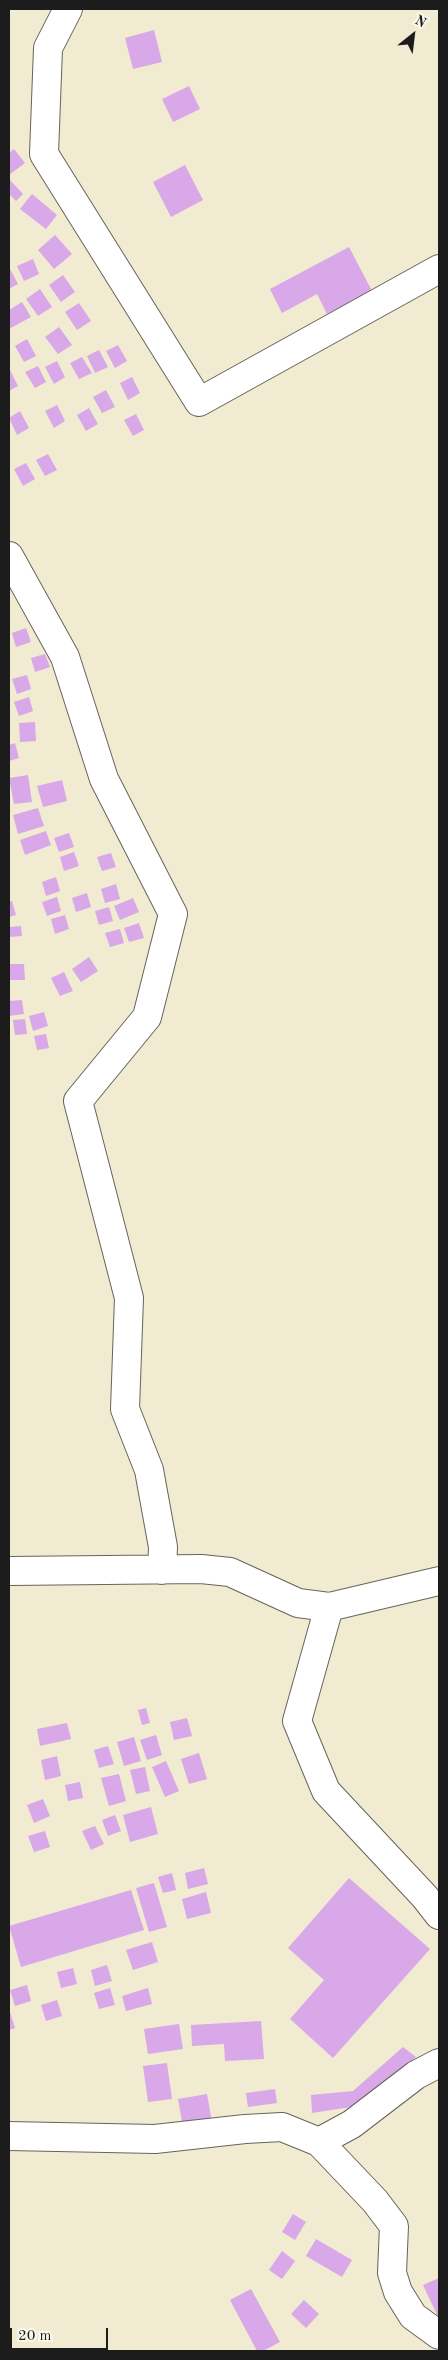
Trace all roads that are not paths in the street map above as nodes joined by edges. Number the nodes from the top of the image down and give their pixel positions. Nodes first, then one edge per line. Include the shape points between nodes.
1 (68, 9) edge
2 (439, 269) edge
3 (9, 556) edge
4 (162, 1570) junction
5 (9, 1571) edge
6 (439, 1581) edge
7 (329, 1607) junction
8 (439, 1915) edge
9 (439, 2063) edge
10 (9, 2136) edge
11 (319, 2142) junction
12 (439, 2335) edge

1 - 2 street via 48,48 44,154 199,402
3 - 4 street via 64,657 104,779 174,914 147,1017 78,1102 129,1298 125,1409 150,1470 163,1547
4 - 5 street
4 - 7 street via 230,1572 298,1603
6 - 7 street
7 - 8 street via 297,1721 326,1791
9 - 11 street via 416,2075 352,2124
10 - 11 street via 155,2139 282,2127
11 - 12 street via 394,2226 392,2273 398,2292 414,2316

